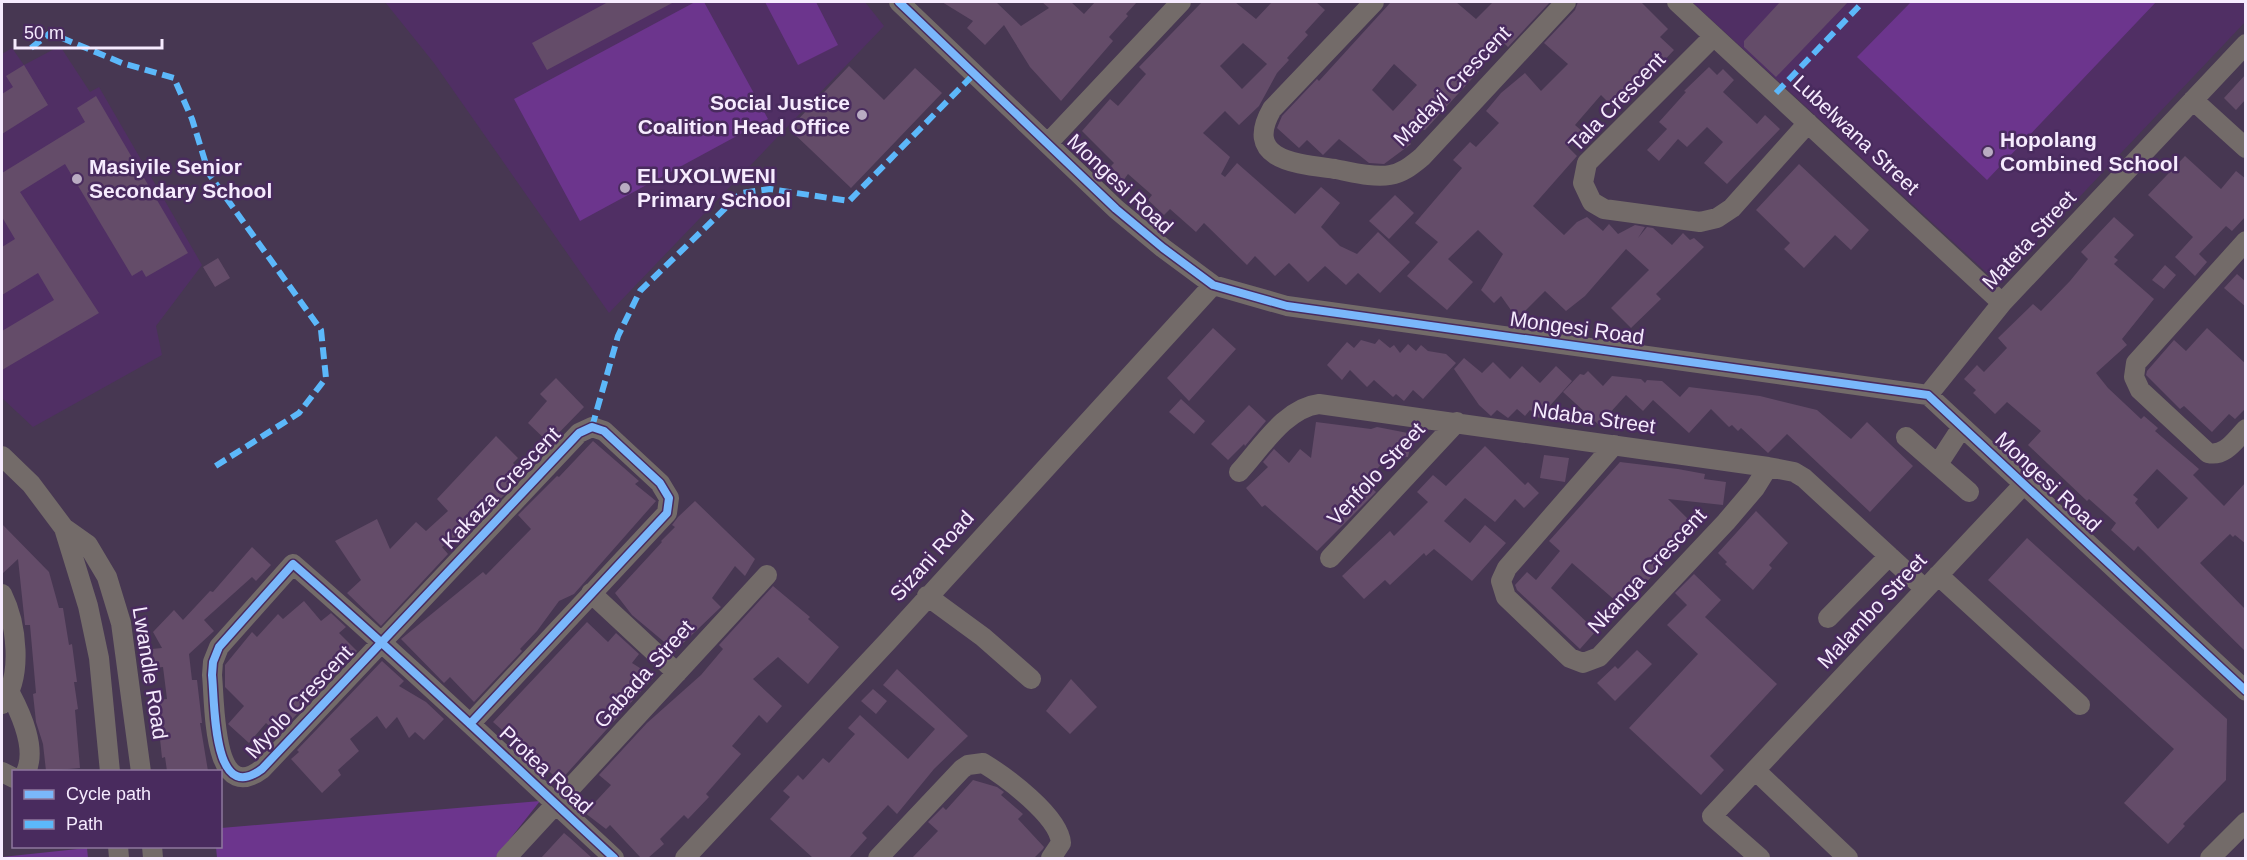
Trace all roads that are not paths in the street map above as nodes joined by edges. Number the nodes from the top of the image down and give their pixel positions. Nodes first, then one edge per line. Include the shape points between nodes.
1 (899, 2) edge
2 (1181, 2) edge
3 (1374, 2) edge
4 (1566, 2) edge
5 (1677, 2) edge
6 (1714, 36) junction
7 (2246, 44) edge
8 (2193, 100) junction
9 (1808, 123) junction
10 (1049, 142) junction
11 (2246, 148) edge
12 (2246, 241) edge
13 (1213, 285) junction
14 (2002, 303) junction
15 (1928, 395) junction
16 (1456, 422) junction
17 (1962, 427) junction
18 (2246, 429) edge
19 (1906, 437) dead end
20 (1614, 445) junction
21 (2, 456) edge
22 (1938, 464) junction
23 (1768, 467) junction
24 (1239, 472) dead end
25 (2024, 484) junction
26 (1969, 492) dead end
27 (64, 528) junction
28 (1889, 556) junction
29 (1330, 558) dead end
30 (293, 564) joint
31 (767, 575) dead end
32 (1932, 582) junction
33 (591, 593) junction
34 (2, 594) edge
35 (927, 596) junction
36 (1827, 618) dead end
37 (381, 641) junction
38 (677, 673) junction
39 (1031, 679) dead end
40 (2246, 691) edge
41 (6, 699) edge
42 (2080, 705) dead end
43 (470, 724) junction
44 (27, 770) edge
45 (110, 770) edge
46 (141, 770) edge
47 (1755, 770) junction
48 (557, 805) junction
49 (2246, 822) edge
50 (506, 858) edge
51 (614, 858) edge
52 (685, 858) edge
53 (878, 858) edge
54 (1051, 858) edge
55 (1760, 858) edge
56 (1848, 858) edge
57 (2210, 858) edge

1 - 10 street, Mongesi Road
2 - 10 street
3 - 4 street, Madayi Crescent via 1272,109 1263,135 1267,147 1277,157 1369,174 1390,175 1405,170 1422,157
5 - 6 street, Lubelwana Street
6 - 9 street, Lubelwana Street
6 - 9 street, Tala Crescent via 1587,163 1582,183 1592,202 1604,209 1700,222 1717,218 1732,208
7 - 8 street, Mateta Street
8 - 11 street
8 - 14 street, Mateta Street
9 - 14 street, Lubelwana Street
10 - 13 street, Mongesi Road via 1116,208
12 - 18 street via 2136,363 2134,377 2140,390 2208,453 2225,451
13 - 15 street, Mongesi Road via 1287,306
13 - 35 street, Sizani Road
14 - 15 street, Mateta Street
15 - 17 street, Mongesi Road
16 - 20 street, Ndaba Street
16 - 24 street, Ndaba Street via 1308,405 1290,416
16 - 29 street, Venfolo Street
17 - 22 street
17 - 25 street, Mongesi Road
19 - 22 street
20 - 23 street, Ndaba Street
20 - 23 street, Nkanga Crescent via 1507,568 1501,581 1506,597 1570,658 1583,663 1593,661 1607,649 1726,522
21 - 27 street, Lwandle Road via 31,484
22 - 26 street
23 - 28 street, Ndaba Street via 1804,478
25 - 32 street, Malambo Street
25 - 40 street, Mongesi Road
27 - 45 street, Lwandle Road via 99,658
27 - 46 street, Lwandle Road via 88,545 107,577 121,623
28 - 32 street, Ndaba Street
28 - 36 street
30 - 37 street, Protea Road
30 - 37 street, Myolo Crescent via 230,632 213,662 226,770 242,778 262,770
31 - 38 street, Gabada Street
32 - 42 street, Ndaba Street
32 - 47 street, Malambo Street
33 - 37 street, Kakaza Crescent via 666,513 669,498 660,483 604,431 592,427 579,433
33 - 38 street
33 - 43 street, Kakaza Crescent
34 - 41 street via 12,626 15,660
35 - 39 street
35 - 52 street, Sizani Road
37 - 43 street, Protea Road
38 - 48 street, Gabada Street
41 - 44 street via 22,716 30,764
43 - 48 street, Protea Road
47 - 55 street, Malambo Street via 1712,816
47 - 56 street
48 - 50 street, Gabada Street
48 - 51 street, Protea Road
49 - 57 street
53 - 54 street via 962,769 983,763 1000,773 1054,822 1061,843

